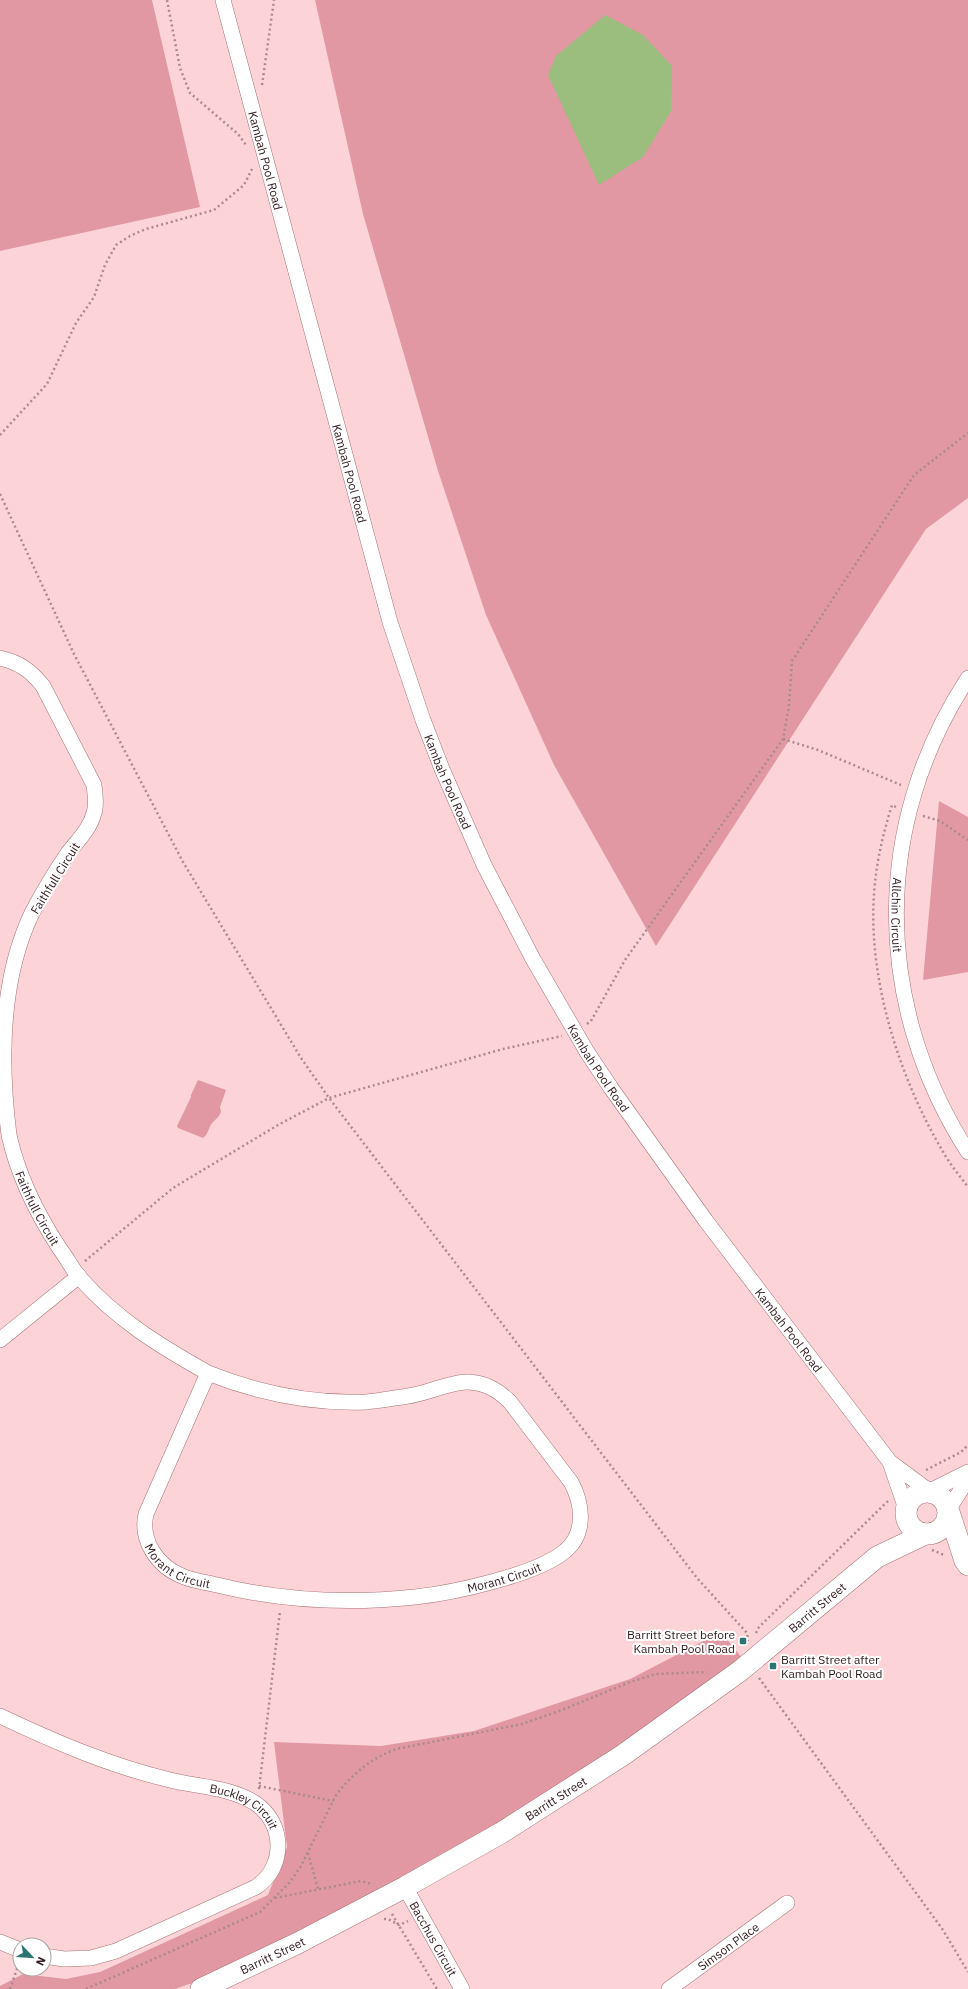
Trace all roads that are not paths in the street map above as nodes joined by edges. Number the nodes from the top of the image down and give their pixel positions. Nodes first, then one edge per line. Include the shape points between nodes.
1 (223, 0) edge
2 (0, 658) edge
3 (968, 678) edge
4 (5, 1135) edge
5 (968, 1152) edge
6 (78, 1276) junction
7 (0, 1340) edge
8 (208, 1373) junction
9 (890, 1462) junction
10 (968, 1472) edge
11 (968, 1479) edge
12 (930, 1491) junction
13 (906, 1511) junction
14 (948, 1511) junction
15 (927, 1534) junction
16 (877, 1557) junction
17 (966, 1563) edge
18 (0, 1716) edge
19 (405, 1887) junction
20 (787, 1903) dead end
21 (0, 1942) edge
22 (12, 1947) edge
23 (52, 1957) edge
24 (201, 1989) edge
25 (462, 1989) edge
26 (669, 1989) edge

1 - 9 street, Kambah Pool Road via 390,622 423,720 484,865 533,960 610,1088 706,1221
2 - 4 street, Faithfull Circuit via 14,661 34,674 43,686 94,785 96,794 95,811 89,827 68,853 42,894 14,961 2,1034
3 - 5 street, Allchin Circuit via 938,730 914,790 900,853 895,906 903,994 918,1051 938,1101
4 - 6 street, Faithfull Circuit via 44,1225
6 - 7 street
6 - 8 street, Morant Circuit via 122,1318 154,1342
8 - 8 street, Morant Circuit via 145,1521 146,1537 153,1553 165,1566 182,1576 240,1591 282,1596 358,1601 416,1597 498,1580 550,1561 565,1551 576,1537 581,1510 576,1491 510,1402 500,1392 487,1385 466,1382 411,1396 367,1402 329,1401 275,1394 230,1382
9 - 12 street, Kambah Pool Road
9 - 13 street, Kambah Pool Road
10 - 12 street
11 - 14 street
12 - 13 street via 909,1500
12 - 14 street via 939,1494
13 - 15 street via 908,1523 913,1529
13 - 16 street, Barritt Street
14 - 15 street via 943,1527
14 - 17 street
15 - 16 street, Barritt Street
15 - 17 street
16 - 19 street, Barritt Street via 751,1650 623,1755 500,1833
18 - 23 street, Buckley Circuit via 46,1738 108,1762 170,1780 234,1793 256,1803 271,1822 278,1838 279,1855 274,1870 256,1887 116,1952 91,1958
19 - 24 street, Barritt Street via 298,1943
19 - 25 street, Bacchus Circuit
20 - 26 street, Simson Place
21 - 22 street

